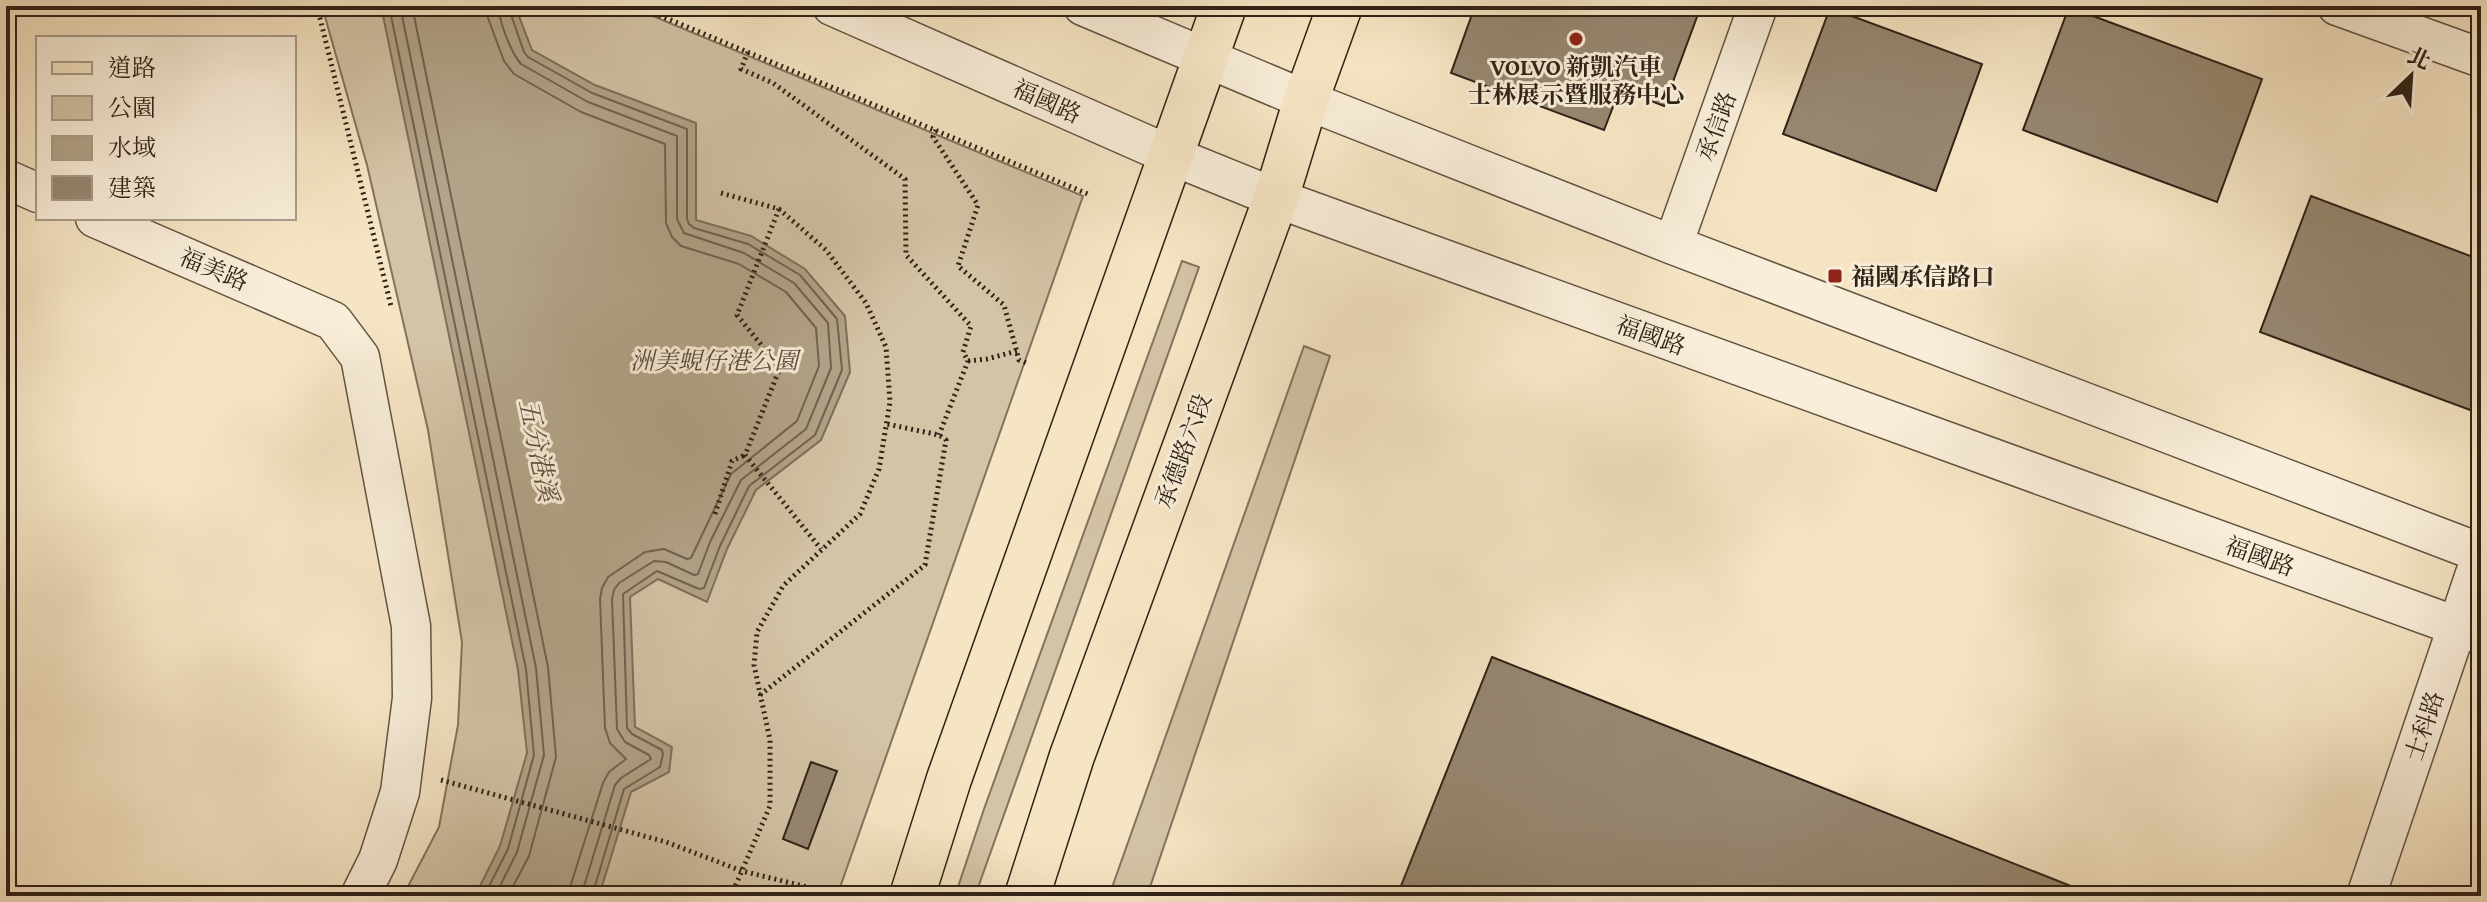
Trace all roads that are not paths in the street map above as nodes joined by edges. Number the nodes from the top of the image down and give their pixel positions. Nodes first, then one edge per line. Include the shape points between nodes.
1 (832, 6) edge
2 (1083, 6) edge
3 (1224, 6) edge
4 (1340, 6) edge
5 (1758, 6) edge
6 (2337, 6) edge
7 (1206, 57) junction
8 (2481, 58) edge
9 (1306, 100) junction
10 (1170, 155) junction
11 (6, 179) edge
12 (36, 192) edge
13 (1276, 198) junction
14 (100, 220) edge
15 (1673, 245) junction
16 (2481, 554) edge
17 (2473, 636) edge
18 (360, 896) edge
19 (912, 896) edge
20 (1027, 896) edge
21 (2366, 896) edge

1 - 10 street, 福國路
2 - 7 street
3 - 7 main road
4 - 9 main road, 承德路六段
5 - 15 street, 承信路
6 - 8 street
7 - 9 street
7 - 10 main road
9 - 13 main road, 承德路六段
9 - 15 street
10 - 13 street, 福國路
10 - 19 main road
11 - 12 street
13 - 17 street, 福國路
13 - 20 main road, 承德路六段 via 1077,742
14 - 18 street, 福美路 via 333,321 360,357 411,626 412,698 400,792
15 - 16 street
16 - 17 street, 士科路
17 - 21 street, 士科路

